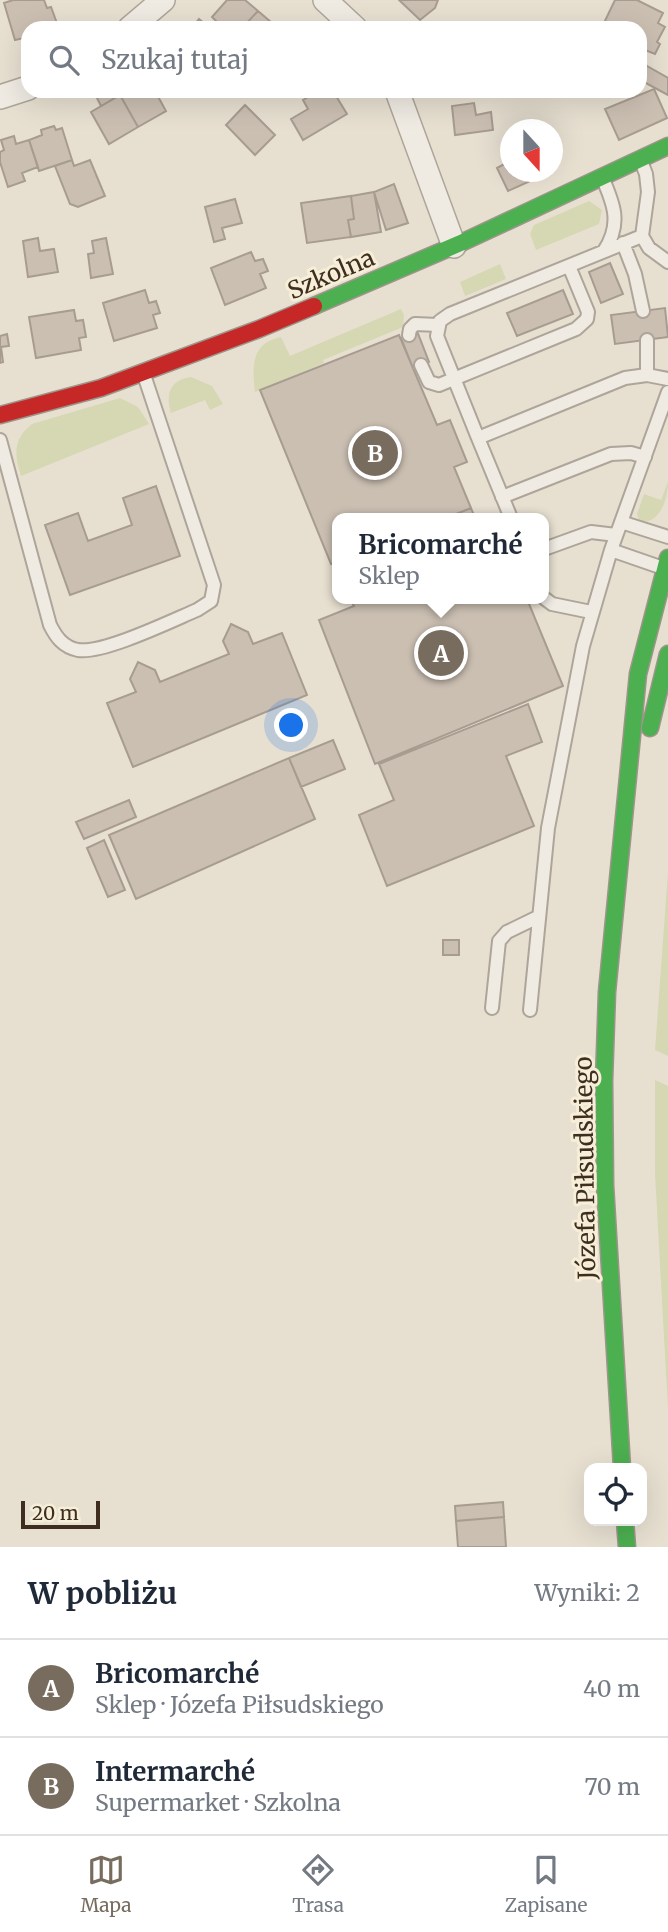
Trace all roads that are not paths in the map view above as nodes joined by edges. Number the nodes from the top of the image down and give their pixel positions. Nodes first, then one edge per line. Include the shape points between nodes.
1 (163, 0) edge
2 (326, 0) edge
3 (138, 21) edge
4 (348, 21) edge
5 (21, 90) edge
6 (0, 97) edge
7 (400, 98) edge
8 (668, 146) edge
9 (641, 160) junction
10 (602, 177) junction
11 (642, 236) junction
12 (623, 243) junction
13 (454, 246) junction
14 (604, 251) junction
15 (668, 262) edge
16 (569, 266) junction
17 (643, 311) dead end
18 (438, 325) junction
19 (410, 335) dead end
20 (647, 340) dead end
21 (421, 365) dead end
22 (144, 373) junction
23 (647, 375) junction
24 (455, 378) junction
25 (668, 379) edge
26 (668, 392) edge
27 (0, 415) edge
28 (478, 438) junction
29 (0, 440) edge
30 (645, 457) junction
31 (502, 497) junction
32 (509, 513) edge
33 (621, 523) junction
34 (616, 536) junction
35 (668, 537) edge
36 (549, 547) edge
37 (611, 550) junction
38 (667, 565) edge
39 (549, 601) edge
40 (591, 612) junction
41 (668, 654) edge
42 (618, 867) junction
43 (538, 917) junction
44 (492, 1008) dead end
45 (530, 1010) dead end
46 (622, 1463) edge
47 (625, 1526) edge
48 (627, 1547) edge

1 - 3 street
2 - 4 street
5 - 6 street
7 - 13 street
8 - 9 street, Szkolna
9 - 10 street, Szkolna
9 - 11 lane via 648,192
10 - 13 street, Szkolna
10 - 14 lane via 616,215
11 - 12 lane
11 - 15 lane via 649,248
12 - 14 lane
12 - 17 lane
13 - 22 street, Szkolna
14 - 16 lane
16 - 18 lane via 450,314
16 - 24 lane via 588,313 582,325
18 - 19 lane via 415,324
18 - 24 lane via 437,336
20 - 23 lane
21 - 24 lane via 434,384
22 - 27 street, Szkolna
22 - 29 lane via 214,585 211,601 197,610 100,648 79,650 62,643 50,625
23 - 25 lane
23 - 28 lane via 625,378
24 - 28 lane
26 - 30 lane
28 - 31 lane
30 - 31 lane via 611,454
30 - 33 lane
31 - 32 lane
33 - 34 lane
33 - 35 lane
34 - 36 lane via 591,532
34 - 37 lane
37 - 38 lane
37 - 40 lane
38 - 42 street, Józefa Piłsudskiego via 638,674
39 - 40 lane
40 - 43 lane via 556,782
41 - 42 street, Józefa Piłsudskiego
42 - 46 street, Józefa Piłsudskiego via 607,1004 604,1142
43 - 44 lane via 499,941
43 - 45 lane
47 - 48 street

